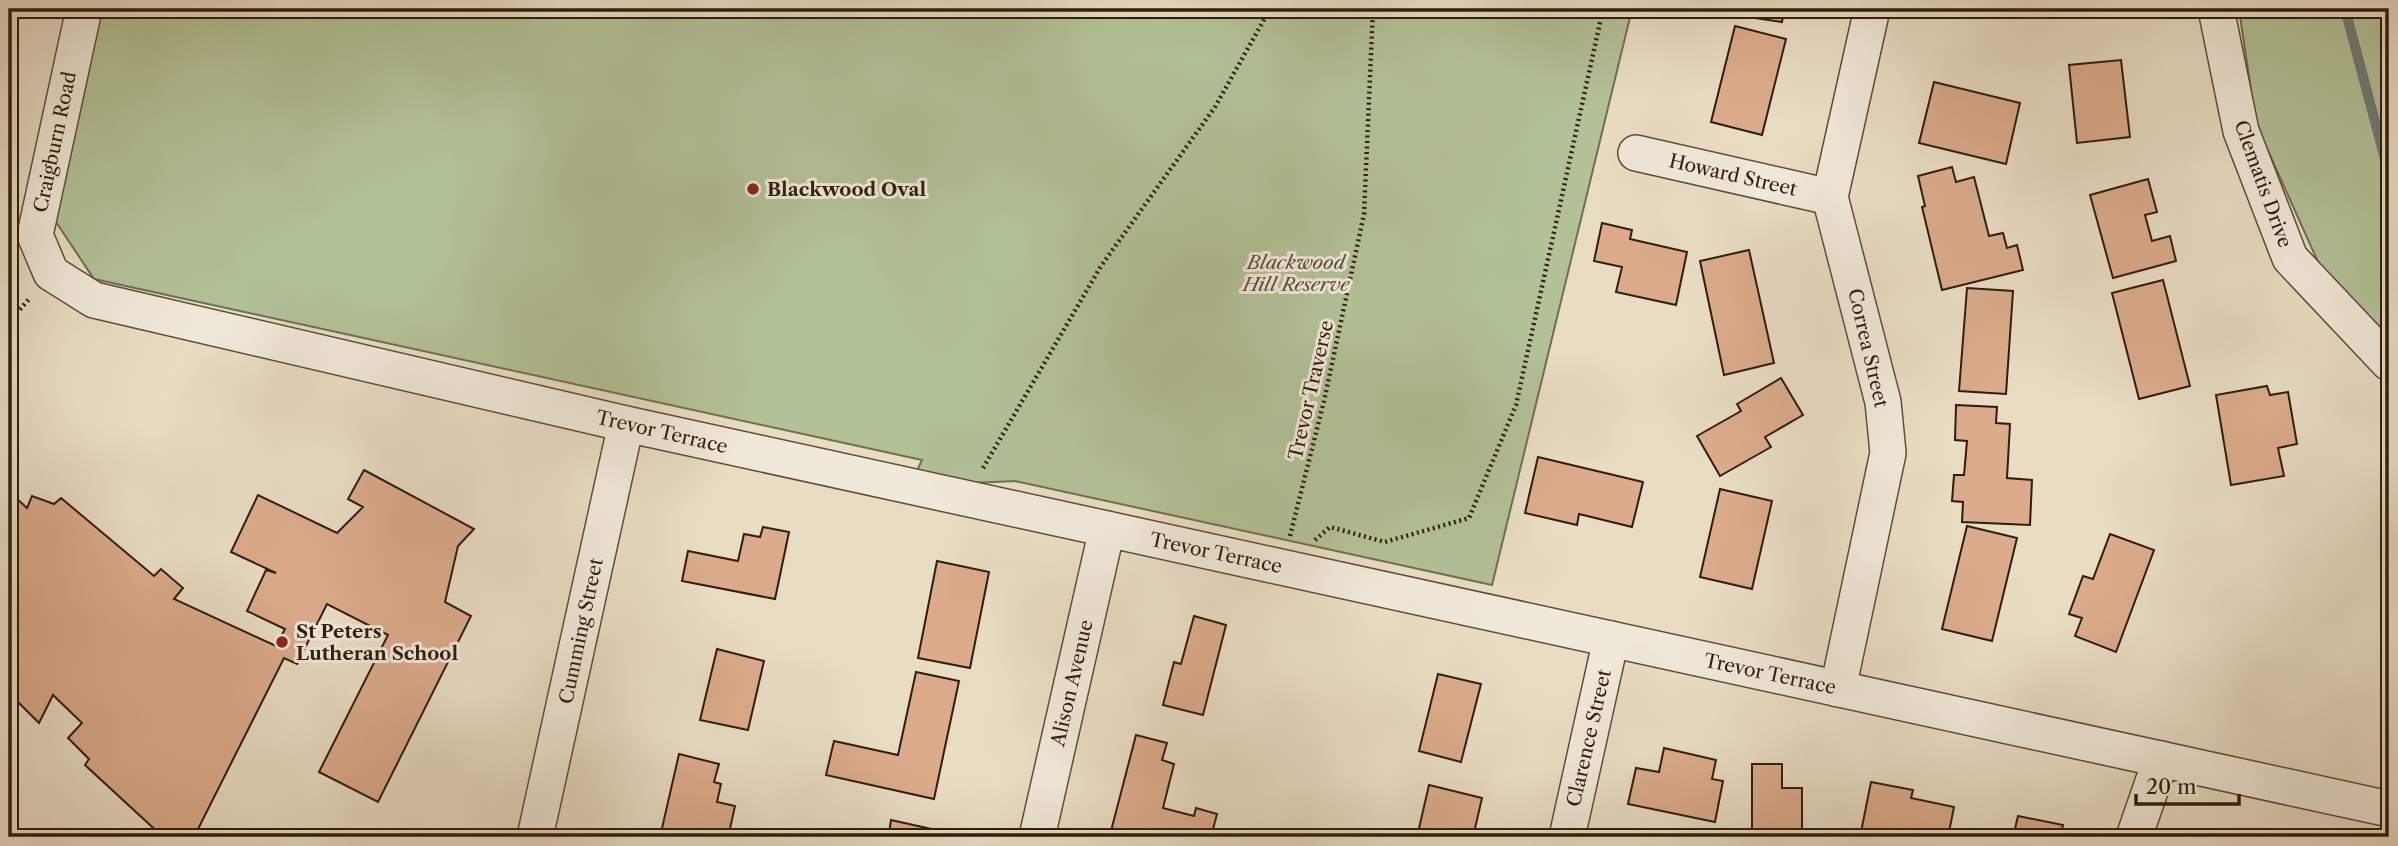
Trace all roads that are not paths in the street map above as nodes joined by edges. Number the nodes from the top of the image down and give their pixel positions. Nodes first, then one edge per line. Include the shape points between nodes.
1 (84, 9) edge
2 (1872, 9) edge
3 (2216, 9) edge
4 (1636, 153) dead end
5 (1830, 197) junction
6 (51, 272) joint
7 (2389, 363) edge
8 (626, 424) junction
9 (1107, 529) junction
10 (1611, 639) junction
11 (1838, 689) junction
12 (2161, 759) junction
13 (2389, 809) edge
14 (535, 837) edge
15 (1037, 837) edge
16 (1567, 837) edge
17 (2134, 837) edge

1 - 6 street, Craigburn Road via 35,235
2 - 5 street, Correa Street
3 - 7 street, Clematis Drive via 2241,131 2290,258
4 - 5 street, Howard Street
5 - 11 street, Correa Street via 1883,402 1888,453
6 - 8 street, Trevor Terrace via 94,300
8 - 9 street, Trevor Terrace
8 - 14 street, Cumming Street
9 - 10 street, Trevor Terrace
9 - 15 street, Alison Avenue
10 - 11 street, Trevor Terrace
10 - 16 street, Clarence Street
11 - 12 street, Trevor Terrace
12 - 13 street, Trevor Terrace
12 - 17 street

